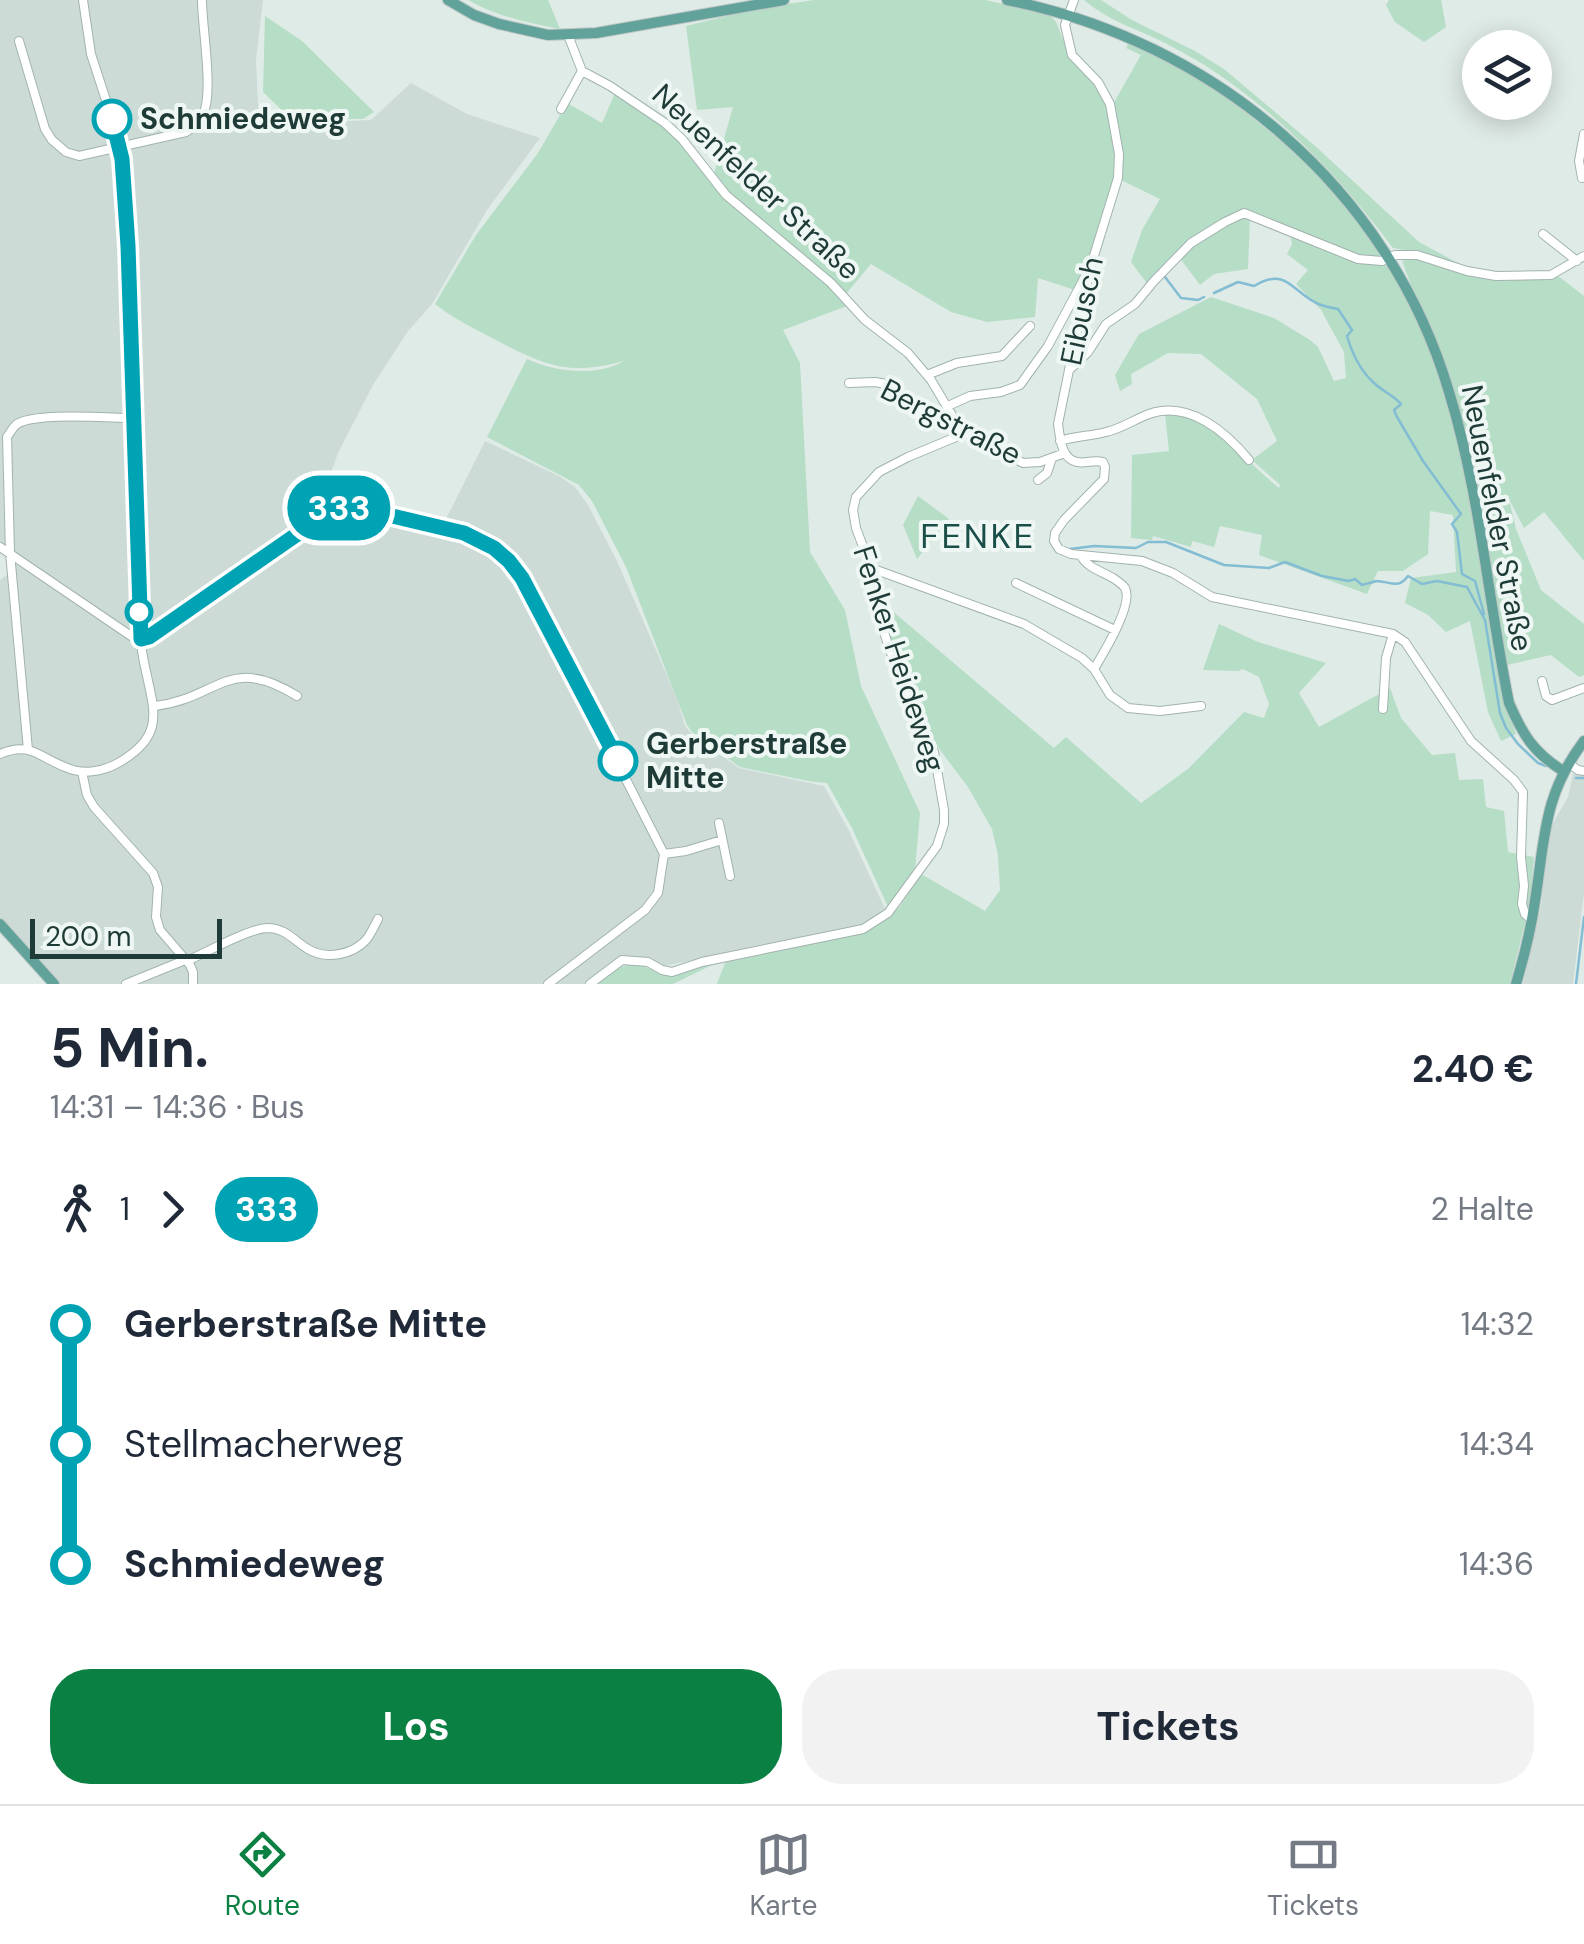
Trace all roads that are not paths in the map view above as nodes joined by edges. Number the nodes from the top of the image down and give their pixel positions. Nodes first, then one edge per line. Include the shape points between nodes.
1 (83, 0) edge
2 (202, 0) edge
3 (448, 0) edge
4 (784, 0) edge
5 (1008, 0) edge
6 (1074, 0) edge
7 (1068, 14) junction
8 (568, 35) junction
9 (18, 40) dead end
10 (582, 71) junction
11 (561, 109) dead end
12 (1584, 134) edge
13 (120, 148) junction
14 (1582, 178) edge
15 (1543, 234) dead end
16 (1388, 259) junction
17 (1581, 259) edge
18 (1089, 272) junction
19 (1030, 326) dead end
20 (1069, 370) junction
21 (927, 374) junction
22 (849, 382) dead end
23 (948, 406) junction
24 (132, 418) junction
25 (962, 432) junction
26 (1060, 441) junction
27 (1065, 453) junction
28 (1052, 458) junction
29 (1249, 460) dead end
30 (1038, 480) dead end
31 (0, 547) edge
32 (10, 553) junction
33 (1081, 556) junction
34 (871, 568) junction
35 (1016, 583) dead end
36 (1115, 630) junction
37 (1393, 634) junction
38 (141, 639) junction
39 (1094, 669) junction
40 (1542, 682) dead end
41 (1584, 688) edge
42 (296, 696) dead end
43 (155, 706) junction
44 (1201, 706) dead end
45 (1383, 710) dead end
46 (1584, 741) edge
47 (28, 750) junction
48 (0, 754) edge
49 (1566, 767) junction
50 (1584, 770) edge
51 (82, 772) junction
52 (720, 823) dead end
53 (722, 840) junction
54 (664, 854) junction
55 (730, 876) dead end
56 (378, 919) dead end
57 (1532, 920) junction
58 (0, 924) edge
59 (186, 960) junction
60 (54, 984) edge
61 (126, 984) edge
62 (192, 984) edge
63 (548, 984) edge
64 (590, 984) edge
65 (1516, 984) edge

1 - 13 street via 91,54
2 - 13 street via 207,95 200,120 186,132
3 - 8 main road via 499,24
4 - 8 main road
5 - 7 main road, Neuenfelder Straße
6 - 7 street
7 - 16 main road, Neuenfelder Straße via 1171,57 1252,108 1299,148
7 - 18 street, Eibusch via 1072,55 1110,104 1120,154
8 - 10 street
9 - 13 street via 52,140 79,156
10 - 11 street
10 - 21 street, Neuenfelder Straße via 665,123 726,196
12 - 14 street
13 - 24 street
15 - 17 street
16 - 17 street via 1406,253 1521,278 1551,275
16 - 20 street via 1358,259 1244,213 1191,243 1136,304 1106,324
16 - 49 main road, Neuenfelder Straße via 1429,338 1463,442 1509,704 1538,753
18 - 20 street, Eibusch
18 - 23 street via 1020,385
19 - 21 street via 1002,356
20 - 26 street, Eibusch
21 - 23 street, Neuenfelder Straße
22 - 25 street, Bergstraße via 892,385 914,406
23 - 25 street, Neuenfelder Straße
24 - 32 street via 15,425 6,452
24 - 38 street
25 - 28 street, Bergstraße via 1023,463
25 - 34 street, Fenker Heideweg via 886,468 856,497 856,528
26 - 27 street, Eibusch
26 - 29 street via 1172,412 1204,419
27 - 28 street, Bergstraße
27 - 33 street via 1105,467 1104,479 1064,520 1054,541
28 - 30 street, Bergstraße
31 - 32 street
32 - 38 street
32 - 47 street
33 - 36 street via 1125,588 1128,599
33 - 37 street via 1142,561 1212,597
34 - 39 street via 1024,624
34 - 64 street, Fenker Heideweg via 890,651 934,752 944,810 937,846 888,914 863,929 672,972 622,960
35 - 36 street
36 - 39 street
37 - 45 street
37 - 57 street via 1419,660 1471,741 1523,792 1522,904
38 - 43 street
38 - 54 street via 332,510 350,506 464,533 494,548 522,578
39 - 44 street via 1128,708
40 - 41 street via 1552,700
42 - 43 street via 248,677
43 - 51 street via 154,723 136,752
46 - 49 main road
47 - 48 street
47 - 51 street
49 - 50 street
49 - 57 main road via 1545,827
51 - 59 street via 94,807 153,873 160,930
52 - 53 street
53 - 54 street
53 - 55 street
54 - 63 street via 658,892 645,910
56 - 59 street via 366,940 341,954 324,956 270,928
57 - 65 main road
58 - 60 main road
59 - 61 street
59 - 62 street

